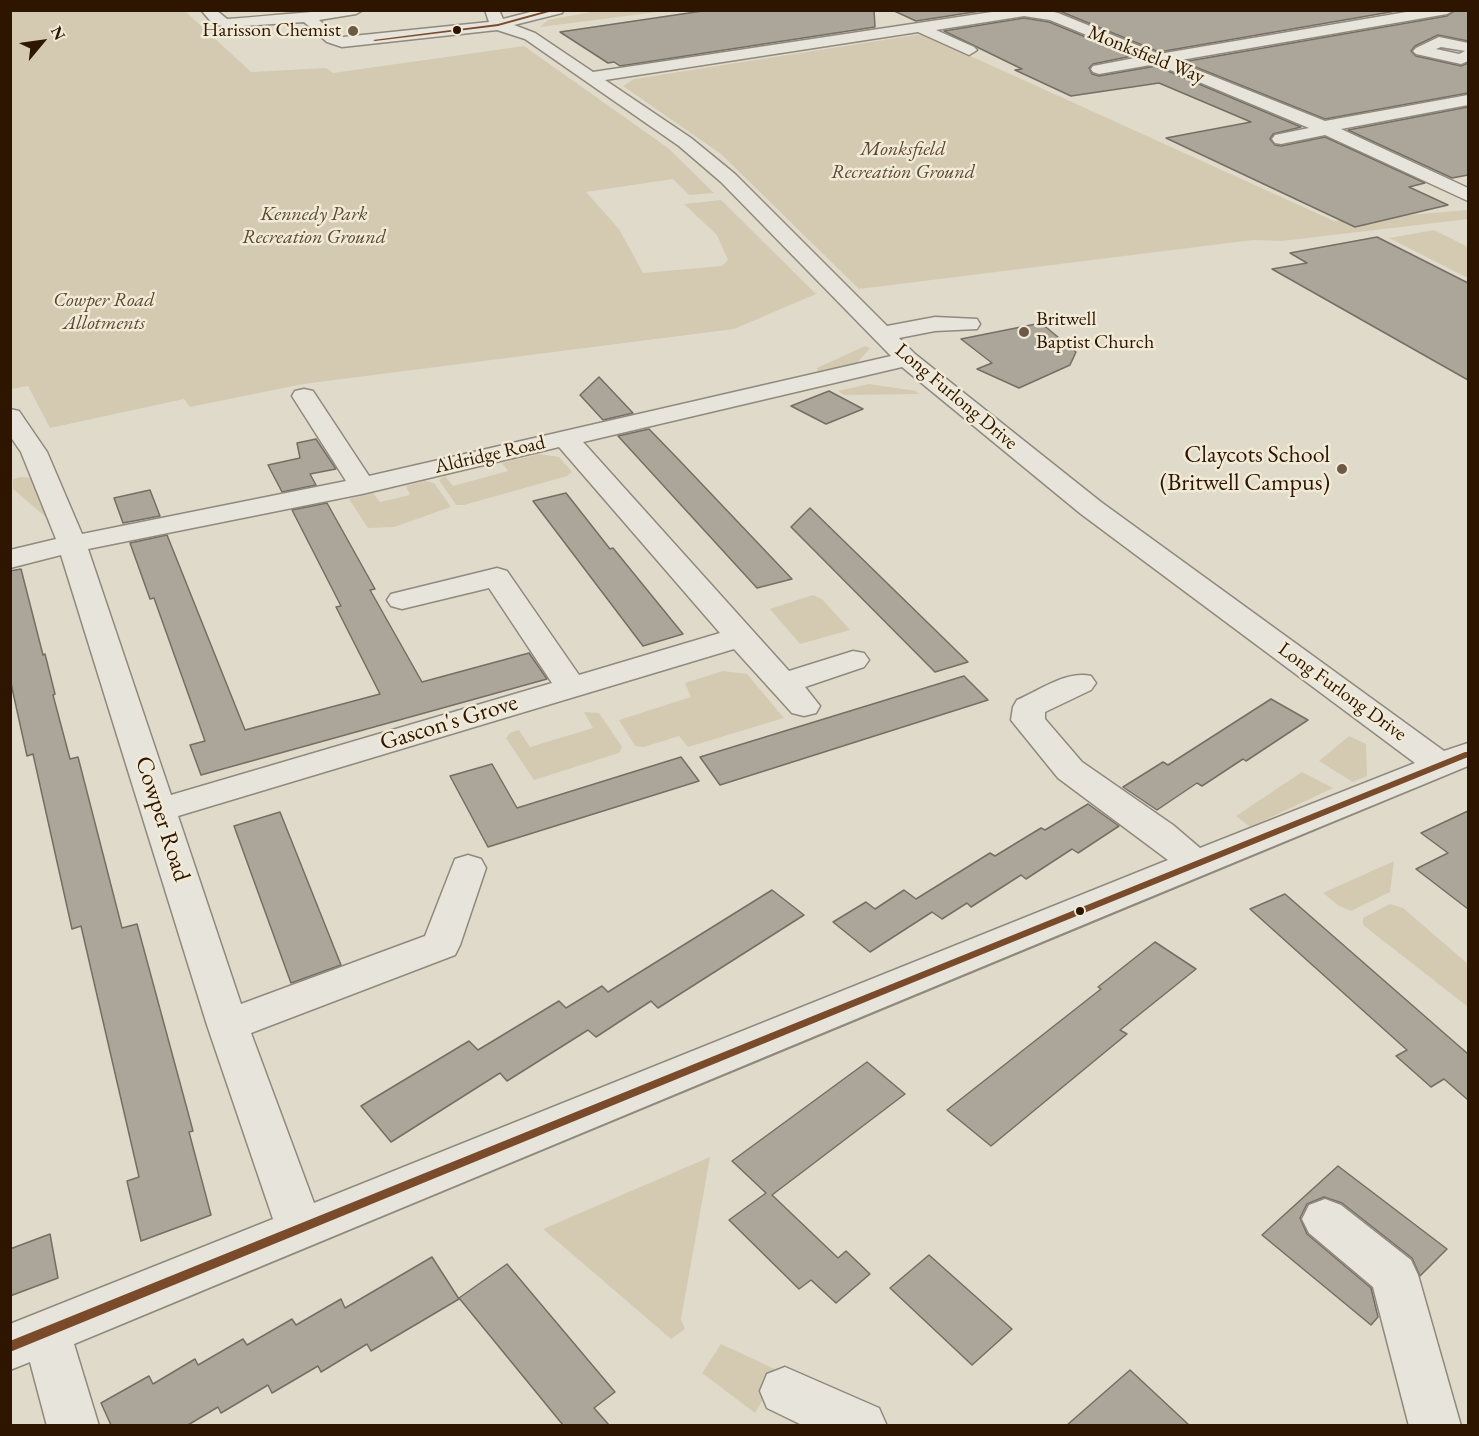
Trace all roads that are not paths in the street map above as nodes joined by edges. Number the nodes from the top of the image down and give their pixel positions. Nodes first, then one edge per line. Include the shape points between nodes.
1 (208, 10) edge
2 (356, 10) edge
3 (557, 10) edge
4 (1340, 14) dead end
5 (308, 17) junction
6 (1450, 17) edge
7 (495, 18) edge
8 (1369, 23) junction
9 (920, 28) junction
10 (969, 50) dead end
11 (1157, 59) junction
12 (1099, 69) dead end
13 (592, 77) junction
14 (1468, 100) edge
15 (1325, 128) junction
16 (1281, 139) dead end
17 (1468, 195) edge
18 (969, 324) dead end
19 (882, 334) junction
20 (907, 359) junction
21 (304, 396) dead end
22 (10, 416) edge
23 (565, 438) junction
24 (21, 449) edge
25 (362, 486) junction
26 (72, 544) junction
27 (10, 559) edge
28 (402, 600) dead end
29 (740, 637) junction
30 (853, 660) dead end
31 (1080, 683) dead end
32 (571, 687) junction
33 (1454, 760) edge
34 (159, 810) junction
35 (1196, 864) junction
36 (468, 868) dead end
37 (228, 1025) junction
38 (1325, 1220) dead end
39 (300, 1228) junction
40 (28, 1339) edge
41 (785, 1391) dead end
42 (73, 1425) edge
43 (861, 1425) edge
44 (1435, 1425) edge

1 - 5 street via 218,21 237,23
2 - 5 street
3 - 7 street
4 - 8 street
5 - 7 street via 332,39 342,42
6 - 8 street via 1422,15
7 - 13 street, Long Furlong Drive
8 - 11 street
9 - 10 street
9 - 11 street, Monksfield Way via 1039,13
9 - 13 street, Monksfield Way
11 - 12 street
11 - 15 street, Monksfield Way
13 - 19 street, Long Furlong Drive via 685,142 728,178
14 - 15 street
15 - 16 street
15 - 17 street, Monksfield Way
18 - 19 street via 935,324
19 - 20 street, Long Furlong Drive
20 - 23 street, Aldridge Road
20 - 33 street, Long Furlong Drive via 1092,508
21 - 25 street
22 - 24 street, Cowper Road
23 - 25 street, Aldridge Road
23 - 29 street
24 - 26 street, Cowper Road
25 - 26 street, Aldridge Road
26 - 27 street, Aldridge Road
26 - 34 street, Cowper Road
28 - 32 street via 497,577
29 - 30 street via 793,695
29 - 32 street, Gascon's Grove
31 - 35 street via 1029,707 1028,720 1070,771
32 - 34 street, Gascon's Grove
33 - 35 street
34 - 37 street, Cowper Road
35 - 39 street
36 - 37 street via 441,945
37 - 39 street, Cowper Road
38 - 44 street via 1394,1275
39 - 40 street
40 - 42 street
41 - 43 street

